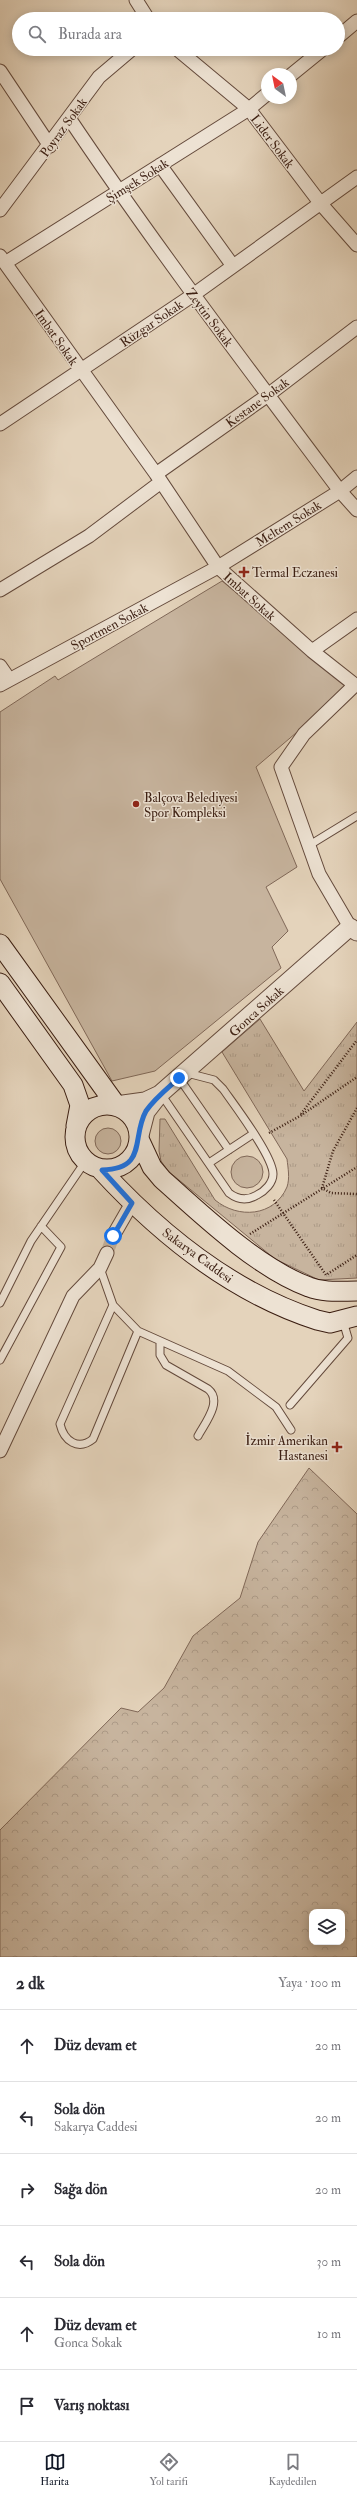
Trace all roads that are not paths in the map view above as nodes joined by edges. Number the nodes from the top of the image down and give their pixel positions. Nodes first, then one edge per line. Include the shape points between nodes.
1 (136, 0) edge
2 (144, 12) edge
3 (357, 21) edge
4 (345, 31) edge
5 (124, 56) edge
6 (185, 56) edge
7 (314, 56) edge
8 (297, 70) edge
9 (0, 71) edge
10 (261, 99) edge
11 (249, 109) junction
12 (69, 118) junction
13 (50, 146) junction
14 (160, 165) junction
15 (357, 177) edge
16 (118, 191) junction
17 (321, 204) junction
18 (0, 210) edge
19 (357, 244) edge
20 (2, 259) edge
21 (233, 266) junction
22 (193, 295) junction
23 (357, 327) edge
24 (81, 371) junction
25 (268, 395) junction
26 (0, 424) edge
27 (357, 477) edge
28 (159, 478) junction
29 (340, 491) junction
30 (357, 510) edge
31 (218, 567) junction
32 (0, 590) edge
33 (357, 619) edge
34 (312, 651) junction
35 (0, 666) edge
36 (5, 682) edge
37 (357, 816) edge
38 (308, 846) junction
39 (353, 929) edge
40 (0, 944) edge
41 (6, 960) edge
42 (0, 983) edge
43 (183, 1075) junction
44 (160, 1094) junction
45 (116, 1106) junction
46 (76, 1126) junction
47 (253, 1134) junction
48 (139, 1139) junction
49 (229, 1150) junction
50 (209, 1163) junction
51 (93, 1166) junction
52 (132, 1203) junction
53 (40, 1226) junction
54 (113, 1236) tunnel mouth
55 (107, 1253) tunnel mouth
56 (100, 1268) junction
57 (357, 1291) edge
58 (0, 1302) edge
59 (113, 1305) junction
60 (350, 1319) edge
61 (138, 1331) junction
62 (160, 1341) junction
63 (0, 1360) edge
64 (290, 1405) dead end
65 (292, 1430) dead end
66 (198, 1436) dead end
67 (0, 1451) edge

1 - 2 street
3 - 4 street
5 - 12 street, Poyraz Sokak via 100,77
6 - 11 street, Lider Sokak
7 - 8 street
9 - 13 street
10 - 11 street, Şimşek Sokak
11 - 14 street, Şimşek Sokak
11 - 17 street, Lider Sokak
12 - 13 street, Poyraz Sokak
12 - 16 street, Zeytin Sokak
13 - 18 street, Poyraz Sokak
14 - 16 street, Şimşek Sokak
14 - 21 street
15 - 17 street, Rüzgar Sokak
16 - 20 street, Şimşek Sokak
16 - 22 street, Zeytin Sokak
17 - 19 street, Lider Sokak
17 - 21 street, Rüzgar Sokak
20 - 24 street, Imbat Sokak
21 - 22 street, Rüzgar Sokak
22 - 24 street, Rüzgar Sokak
22 - 25 street, Zeytin Sokak
23 - 25 street, Kestane Sokak
24 - 26 street, Rüzgar Sokak
24 - 28 street, Imbat Sokak
25 - 28 street, Kestane Sokak
25 - 29 street, Zeytin Sokak
27 - 29 street, Meltem Sokak
28 - 31 street, Imbat Sokak
28 - 32 street, Kestane Sokak via 89,536
29 - 30 street, Zeytin Sokak
29 - 31 street, Meltem Sokak
31 - 34 street, Imbat Sokak
31 - 36 street, Sportmen Sokak
33 - 34 street
34 - 38 street, Imbat Sokak via 355,686 304,734 281,767
35 - 36 street
37 - 38 lane
38 - 39 street, Imbat Sokak via 319,874
39 - 43 street, Gonca Sokak
40 - 41 main road
41 - 45 main road
42 - 46 main road via 74,1085 80,1105
43 - 44 street, Gonca Sokak
43 - 47 lane via 202,1075 214,1080 223,1089
43 - 49 lane
44 - 45 street via 145,1101
44 - 48 street via 146,1112
44 - 50 lane
45 - 46 main road via 98,1106 82,1117
45 - 48 main road via 133,1118 138,1128
46 - 51 main road via 73,1138 77,1150
47 - 49 lane
47 - 50 lane via 272,1167 272,1180 259,1194 243,1200 235,1198 226,1190
48 - 51 main road via 135,1155 128,1163 119,1168
48 - 57 main road via 152,1167 162,1179 267,1264 310,1288
49 - 50 lane
51 - 52 main road, Sakarya Caddesi
51 - 53 lane
52 - 54 street
52 - 60 main road, Sakarya Caddesi via 209,1266 242,1286 306,1317 330,1322
53 - 58 lane
53 - 63 lane via 61,1247
55 - 56 street
56 - 59 lane
56 - 67 street via 73,1296
59 - 61 lane
59 - 61 lane via 60,1424 62,1435 70,1442 87,1444 93,1439
60 - 64 lane via 348,1338
61 - 62 lane
62 - 65 lane via 228,1371 276,1408
62 - 66 lane via 160,1356 166,1365 214,1395 215,1403

